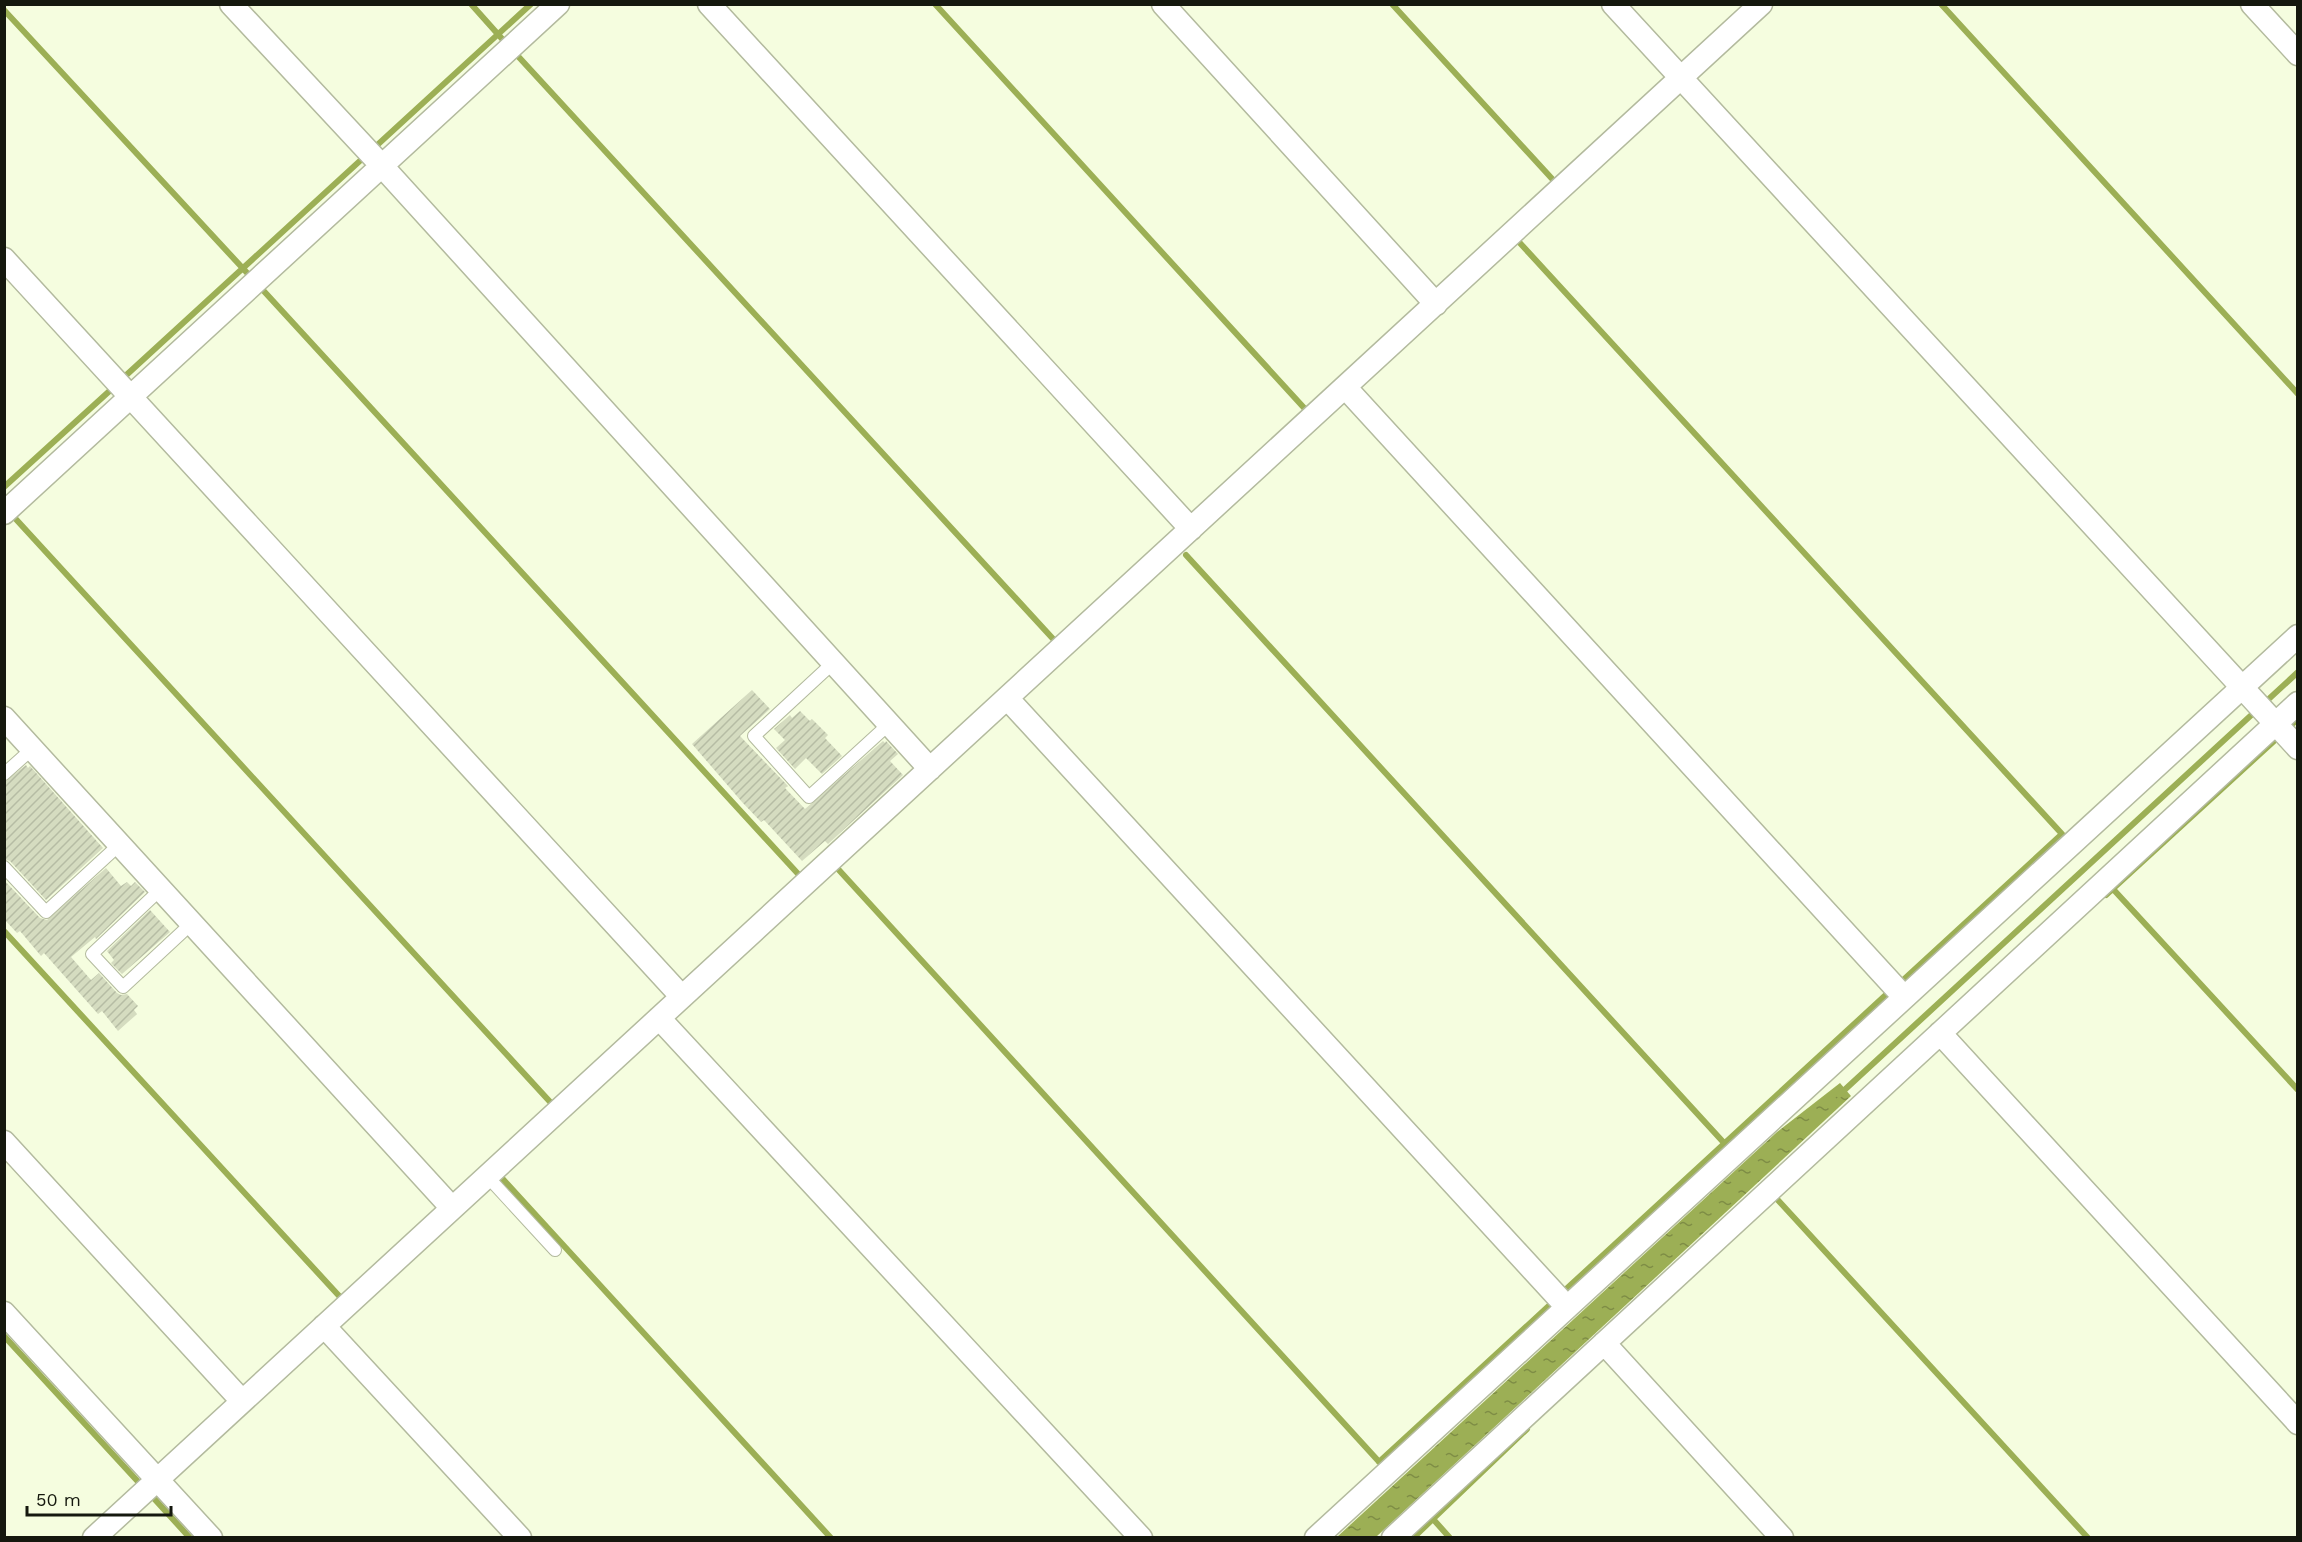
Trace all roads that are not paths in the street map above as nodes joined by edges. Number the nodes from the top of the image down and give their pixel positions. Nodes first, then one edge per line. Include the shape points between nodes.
1 (231, 4) edge
2 (558, 4) edge
3 (709, 4) edge
4 (1163, 4) edge
5 (1613, 4) edge
6 (1761, 4) edge
7 (2252, 4) edge
8 (2298, 54) edge
9 (1680, 79) junction
10 (374, 157) junction
11 (4, 259) edge
12 (1436, 304) junction
13 (1345, 387) junction
14 (123, 388) junction
15 (4, 513) edge
16 (1191, 529) junction
17 (2298, 636) edge
18 (833, 663) junction
19 (2245, 690) junction
20 (1007, 698) junction
21 (2298, 703) edge
22 (4, 718) edge
23 (2273, 721) junction
24 (889, 724) junction
25 (2298, 748) edge
26 (32, 749) junction
27 (930, 769) junction
28 (4, 774) edge
29 (120, 844) junction
30 (4, 867) edge
31 (161, 889) junction
32 (192, 922) junction
33 (682, 997) junction
34 (1904, 997) junction
35 (659, 1018) junction
36 (1940, 1033) junction
37 (4, 1142) edge
38 (487, 1176) junction
39 (452, 1208) junction
40 (555, 1250) dead end
41 (1567, 1307) junction
42 (4, 1313) edge
43 (324, 1326) junction
44 (1604, 1343) junction
45 (242, 1401) junction
46 (2298, 1423) edge
47 (156, 1481) junction
48 (94, 1538) edge
49 (212, 1538) edge
50 (520, 1538) edge
51 (1141, 1538) edge
52 (1316, 1538) edge
53 (1393, 1538) edge
54 (1782, 1538) edge

1 - 10 street
2 - 10 street
3 - 16 street
4 - 12 street
5 - 9 street
6 - 9 street
7 - 8 street
9 - 12 street
9 - 19 street
10 - 14 street
10 - 18 street
11 - 14 street
12 - 13 street
13 - 16 street
13 - 34 street
14 - 15 street
14 - 33 street
16 - 20 street
17 - 19 street
18 - 24 street
18 - 24 lane via 754,736 809,797
19 - 23 street
19 - 34 street
20 - 27 street
20 - 41 street
21 - 23 street
22 - 26 street
23 - 25 street
23 - 36 street
24 - 27 street
26 - 28 lane
26 - 29 street
27 - 33 street
29 - 30 lane via 46,912
29 - 31 street
31 - 32 street
31 - 32 lane via 92,954 123,987
32 - 39 street
33 - 35 street
34 - 41 street
35 - 38 street
35 - 51 street
36 - 44 street
36 - 46 street
37 - 45 street
38 - 39 street
38 - 40 lane
39 - 43 street
41 - 52 street
42 - 47 street
43 - 45 street
43 - 50 street
44 - 53 street
44 - 54 street
45 - 47 street
47 - 48 street
47 - 49 street

